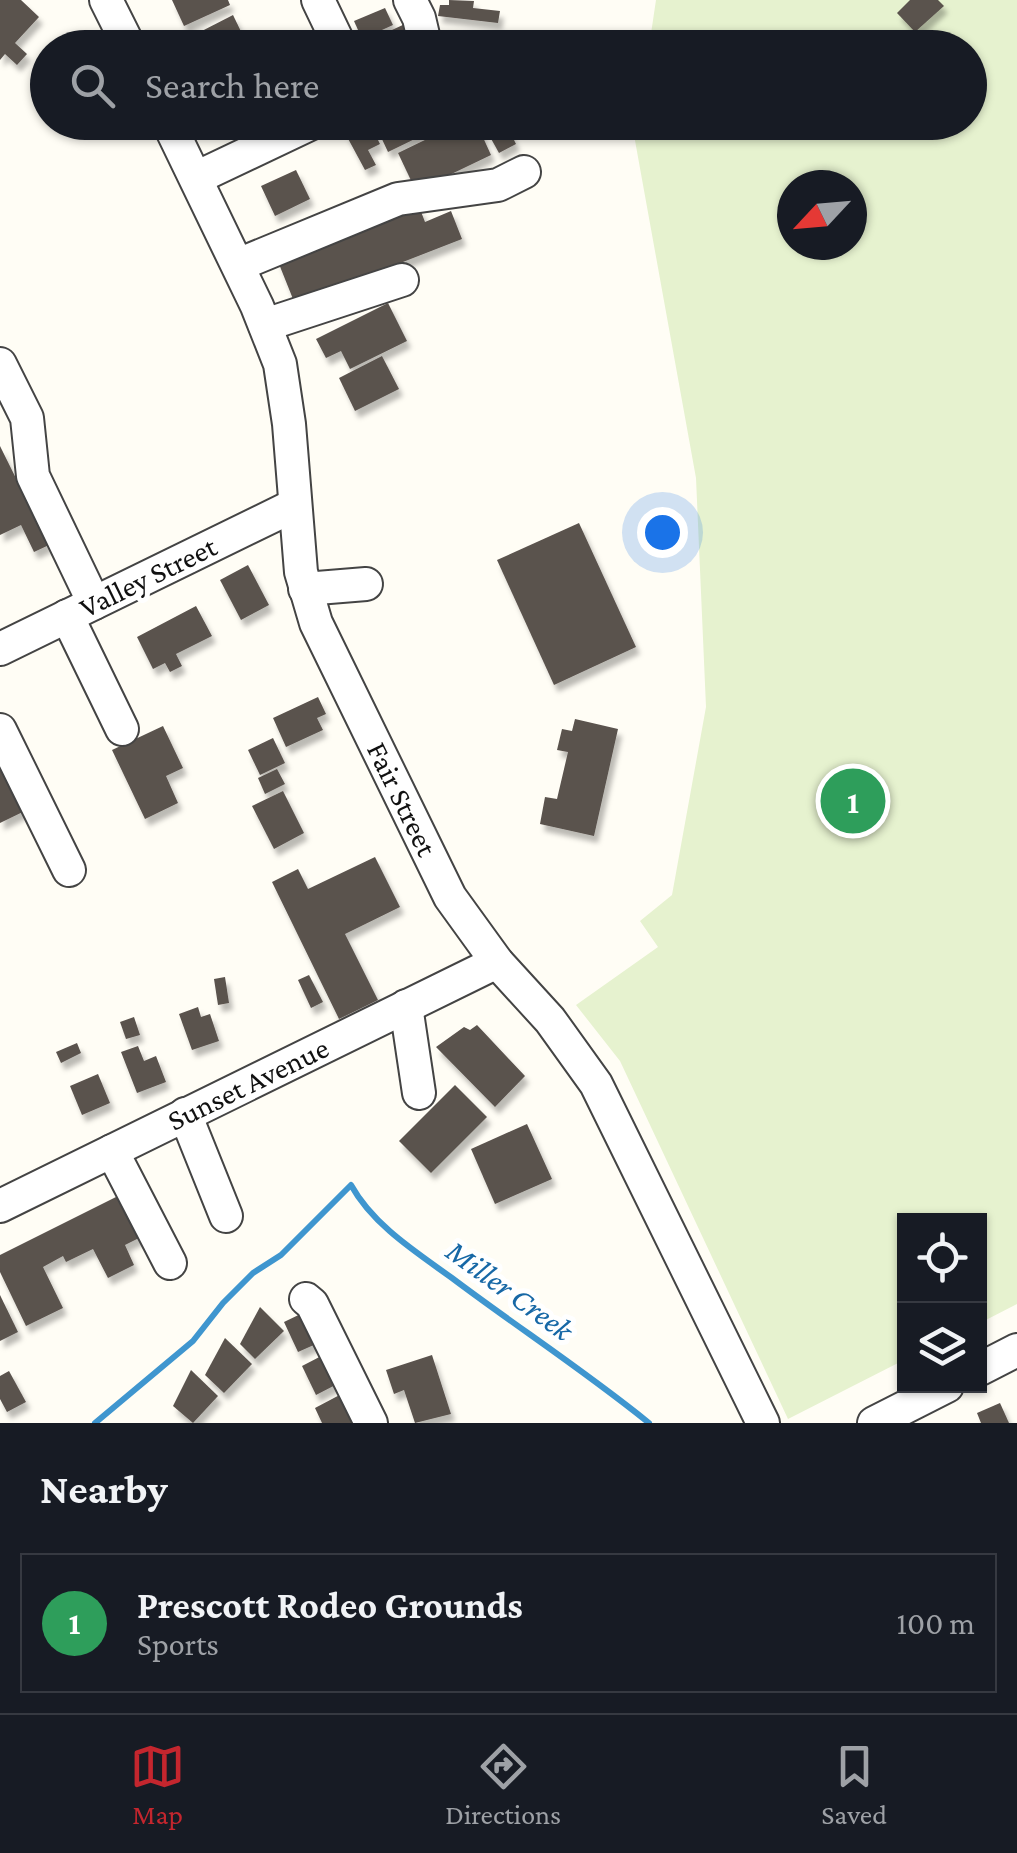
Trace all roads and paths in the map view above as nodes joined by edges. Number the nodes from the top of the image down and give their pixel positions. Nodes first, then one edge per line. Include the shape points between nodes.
1 (106, 0) edge
2 (318, 0) edge
3 (410, 0) edge
4 (121, 30) edge
5 (332, 30) edge
6 (422, 30) edge
7 (177, 140) edge
8 (276, 140) edge
9 (524, 172) dead end
10 (196, 178) junction
11 (238, 266) junction
12 (402, 280) dead end
13 (265, 325) junction
14 (0, 364) edge
15 (295, 505) junction
16 (366, 584) dead end
17 (305, 589) junction
18 (81, 610) junction
19 (0, 649) edge
20 (122, 729) dead end
21 (0, 730) edge
22 (69, 870) dead end
23 (497, 962) junction
24 (406, 1006) junction
25 (419, 1092) dead end
26 (185, 1114) junction
27 (112, 1151) junction
28 (0, 1206) edge
29 (226, 1216) dead end
30 (170, 1263) dead end
31 (306, 1299) dead end
32 (1017, 1350) edge
33 (987, 1365) edge
34 (934, 1393) edge
35 (371, 1423) edge
36 (763, 1423) edge
37 (874, 1423) edge

1 - 4 street
2 - 5 street
3 - 6 street
7 - 10 street, Fair Street
8 - 10 street
9 - 11 street via 498,185 398,199
10 - 11 street, Fair Street
11 - 13 street, Fair Street
12 - 13 street
13 - 15 street, Fair Street via 280,364
14 - 18 street via 26,418 33,476
15 - 17 street, Fair Street
15 - 18 street, Valley Street
16 - 17 street
17 - 23 street, Fair Street via 450,898
18 - 19 street, Valley Street
18 - 20 street
21 - 22 street
23 - 24 street, Sunset Avenue
23 - 36 street, Fair Street via 596,1084
24 - 25 street
24 - 26 street, Sunset Avenue
26 - 27 street, Sunset Avenue
26 - 29 street
27 - 28 street, Sunset Avenue
27 - 30 street
31 - 35 street
32 - 33 street
34 - 37 street

